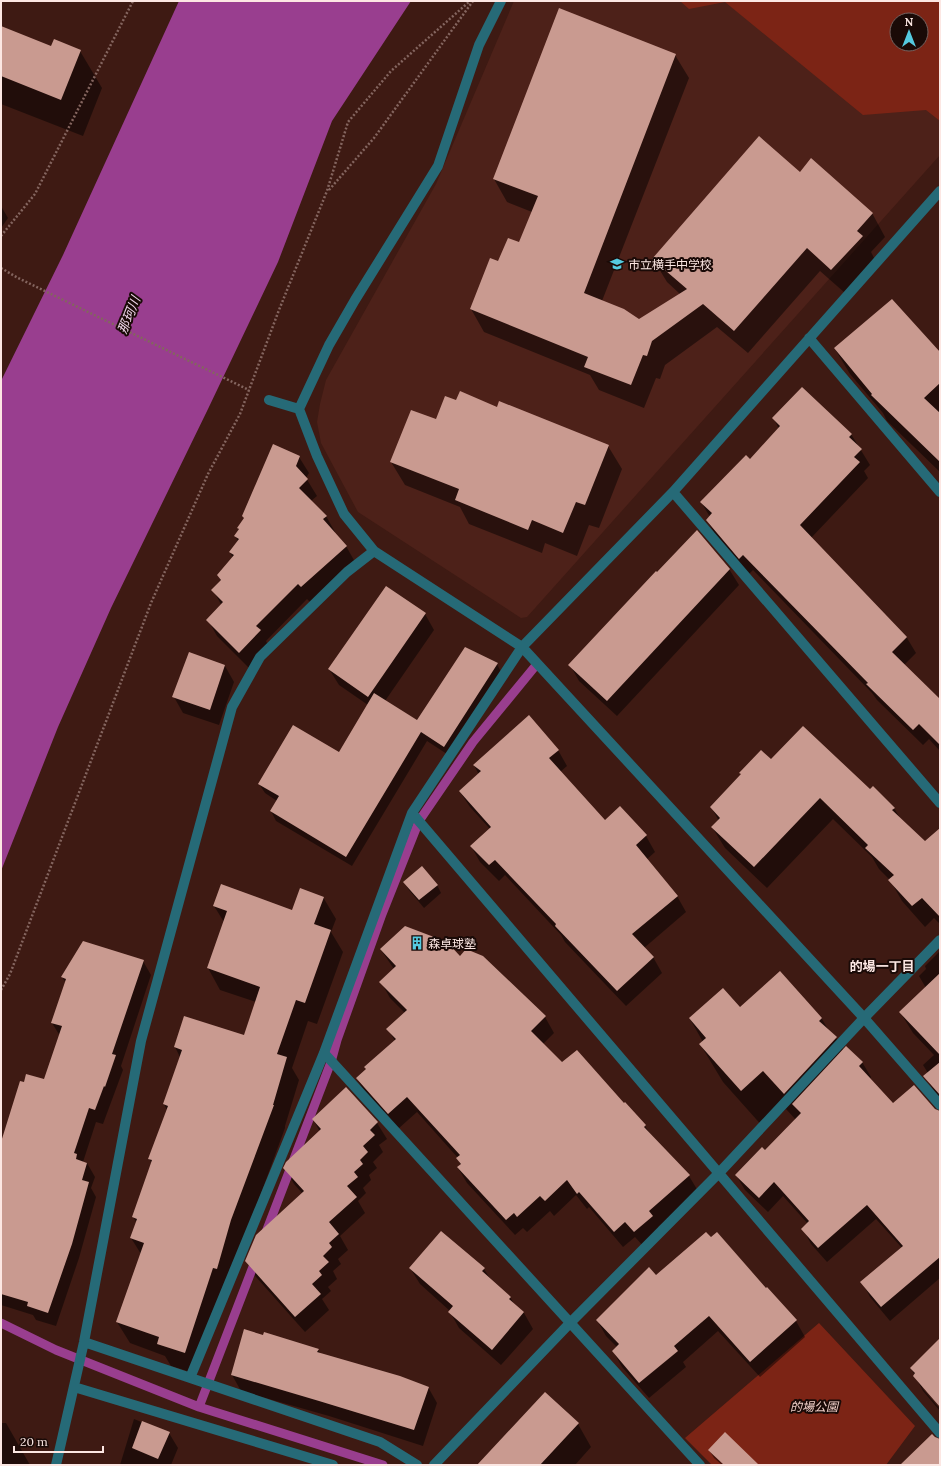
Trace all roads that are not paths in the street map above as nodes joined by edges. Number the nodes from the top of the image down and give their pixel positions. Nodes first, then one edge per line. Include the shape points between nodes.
1 (501, 1) edge
2 (940, 191) edge
3 (809, 338) junction
4 (269, 400) road end
5 (299, 409) junction
6 (673, 492) junction
7 (940, 492) edge
8 (374, 551) junction
9 (522, 647) junction
10 (940, 804) edge
11 (412, 813) junction
12 (940, 940) edge
13 (864, 1018) junction
14 (324, 1054) junction
15 (940, 1106) edge
16 (719, 1173) junction
17 (570, 1323) junction
18 (84, 1342) junction
19 (190, 1378) junction
20 (74, 1386) junction
21 (940, 1433) edge
22 (56, 1465) edge
23 (333, 1465) edge
24 (417, 1465) edge
25 (434, 1465) edge
26 (700, 1465) edge

1 - 5 street via 479,45 438,166 329,345
2 - 3 street
3 - 6 street
3 - 7 street
4 - 5 street
5 - 8 street via 344,514
6 - 9 street
6 - 10 street
8 - 9 street
8 - 18 street via 347,572 260,657 232,707 142,1041
9 - 11 street
9 - 13 street
11 - 14 street
11 - 16 street
12 - 13 street
13 - 15 street
13 - 16 street
14 - 17 street
14 - 19 street
16 - 17 street
16 - 21 street
17 - 25 street
17 - 26 street
18 - 19 street
18 - 20 street
19 - 24 street via 380,1442
20 - 22 street
20 - 23 street

